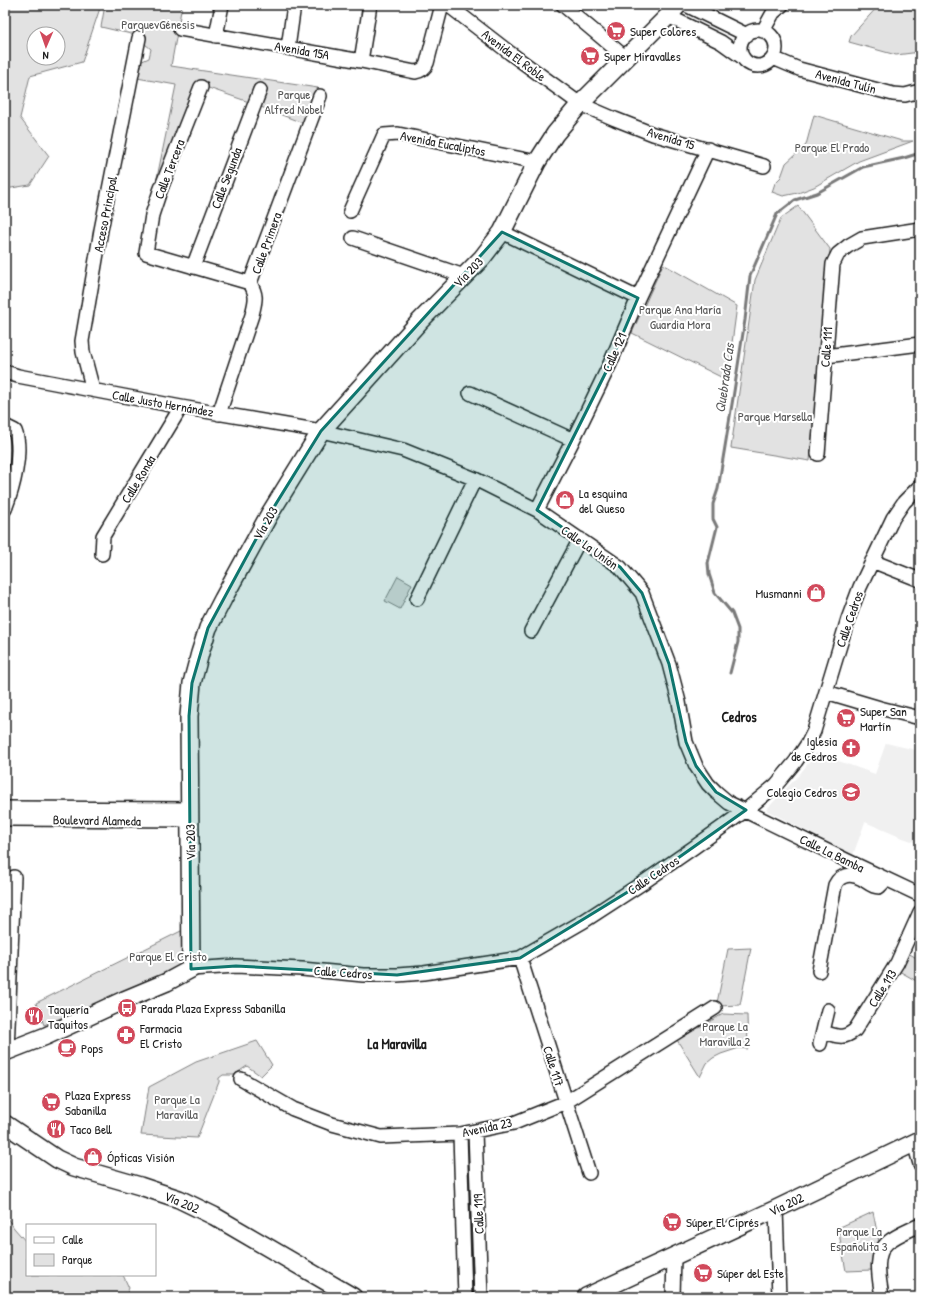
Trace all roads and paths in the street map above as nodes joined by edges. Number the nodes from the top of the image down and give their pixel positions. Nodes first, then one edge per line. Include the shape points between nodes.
1 (222, 5) edge
2 (294, 5) edge
3 (370, 5) edge
4 (442, 5) edge
5 (448, 5) edge
6 (563, 5) edge
7 (686, 5) edge
8 (782, 5) edge
9 (673, 11) edge
10 (180, 29) dead end
11 (763, 31) junction
12 (747, 34) junction
13 (216, 36) junction
14 (140, 38) dead end
15 (288, 48) junction
16 (742, 57) junction
17 (626, 58) junction
18 (773, 58) junction
19 (361, 61) junction
20 (201, 87) dead end
21 (260, 90) dead end
22 (920, 91) edge
23 (320, 96) dead end
24 (580, 104) junction
25 (708, 149) junction
26 (537, 162) junction
27 (764, 166) dead end
28 (350, 211) dead end
29 (920, 229) edge
30 (502, 232) junction
31 (353, 238) dead end
32 (193, 267) junction
33 (464, 276) junction
34 (250, 283) junction
35 (638, 298) junction
36 (920, 345) edge
37 (826, 356) junction
38 (5, 372) edge
39 (93, 390) junction
40 (470, 393) dead end
41 (181, 407) junction
42 (219, 414) junction
43 (5, 426) edge
44 (321, 431) junction
45 (573, 440) junction
46 (818, 454) dead end
47 (475, 479) junction
48 (920, 486) edge
49 (5, 508) edge
50 (537, 510) junction
51 (580, 539) junction
52 (102, 554) dead end
53 (872, 561) junction
54 (920, 580) edge
55 (417, 599) dead end
56 (531, 631) dead end
57 (826, 692) junction
58 (920, 718) edge
59 (5, 808) edge
60 (746, 810) junction
61 (86, 814) junction
62 (190, 815) junction
63 (5, 819) edge
64 (14, 877) dead end
65 (886, 879) junction
66 (920, 895) edge
67 (920, 912) edge
68 (520, 958) junction
69 (190, 969) junction
70 (819, 971) dead end
71 (716, 1008) dead end
72 (828, 1010) dead end
73 (6, 1052) edge
74 (242, 1079) dead end
75 (566, 1102) junction
76 (5, 1124) edge
77 (475, 1132) junction
78 (460, 1134) junction
79 (917, 1141) edge
80 (920, 1164) edge
81 (589, 1173) dead end
82 (776, 1208) junction
83 (920, 1225) edge
84 (674, 1256) junction
85 (353, 1297) edge
86 (465, 1297) edge
87 (481, 1297) edge
88 (586, 1297) edge
89 (673, 1297) edge
90 (779, 1297) edge
91 (882, 1297) edge

1 - 13 street
2 - 15 street
3 - 19 street
4 - 19 street, Avenida 15A via 423,70 415,72
5 - 24 street, Avenida El Roble
6 - 17 street
7 - 12 street
8 - 11 street via 773,13
9 - 16 street
9 - 17 main road, Vía 203
10 - 13 street, Avenida 15A
11 - 12 street
11 - 18 street via 775,42
12 - 16 street via 741,43
13 - 15 street, Avenida 15A
14 - 39 street, Acceso Principal via 101,231 82,341
15 - 19 street, Avenida 15A
16 - 18 street via 752,65 758,66
17 - 24 main road, Vía 203
18 - 22 street, Avenida Tulín via 799,69 893,94 906,95
20 - 32 street, Calle Tercera via 152,215 146,253
21 - 32 street, Calle Segunda
23 - 34 street, Calle Primera
24 - 25 street, Avenida 15 via 653,134
24 - 26 main road, Vía 203 via 554,134
25 - 27 street, Avenida 15
25 - 35 street, Calle 121
26 - 28 street, Avenida Eucaliptos via 398,134 384,135
26 - 30 main road, Vía 203
29 - 37 street, Calle 111 via 862,238 838,254 833,264
30 - 33 main road, Vía 203
30 - 35 street
31 - 33 street
32 - 34 street
33 - 44 main road, Vía 203
34 - 42 street, Calle Primera via 256,299
35 - 45 street, Calle 121
36 - 37 street
37 - 46 street, Calle 111
38 - 39 street, Calle Justo Hernández
39 - 41 street, Calle Justo Hernández
40 - 45 street
41 - 42 street, Calle Justo Hernández
41 - 52 street, Calle Ronda via 103,536
42 - 44 street, Calle Justo Hernández
43 - 49 street via 15,431 19,451 11,494
44 - 47 street, Calle La Unión via 403,450
44 - 62 main road, Vía 203 via 269,515 206,634 192,689 189,716
45 - 50 street, Calle 121
47 - 50 street, Calle La Unión
47 - 55 street
48 - 53 street, Calle Cedros via 893,518
50 - 51 street, Calle La Unión
51 - 56 street
51 - 60 street, Calle La Unión via 620,567 642,593 669,664 686,742 696,766 716,792 729,803
53 - 54 street
53 - 57 street, Calle Cedros via 848,619
57 - 58 street
57 - 60 street, Calle Cedros via 814,730 796,761 776,785
59 - 61 street, Boulevard Alameda
60 - 65 street, Calle La Bamba
60 - 68 street, Calle Cedros via 638,886
61 - 62 street, Boulevard Alameda
61 - 63 street, Boulevard Alameda
62 - 69 main road, Vía 203
64 - 73 street
65 - 66 street, Calle La Bamba
65 - 70 street via 879,887 850,875 837,880
67 - 72 street, Calle 113 via 897,963 855,1030 848,1036 822,1038
68 - 69 street, Calle Cedros via 397,975 236,966
68 - 75 street, Calle 117
69 - 73 main road via 167,982
71 - 75 street, Avenida 23
74 - 78 street, Avenida 23 via 293,1109 374,1136
75 - 77 street, Avenida 23 via 514,1123
75 - 81 street, Calle 117
76 - 85 main road, Vía 202 via 57,1159 74,1167 159,1192 200,1209
77 - 78 street, Avenida 23
77 - 87 street, Calle 119
78 - 86 street, Calle 119
79 - 80 street
79 - 82 main road, Vía 202
82 - 84 main road, Vía 202
82 - 90 street
83 - 91 street via 888,1243 883,1249 879,1265
84 - 88 main road, Vía 202
84 - 89 street

